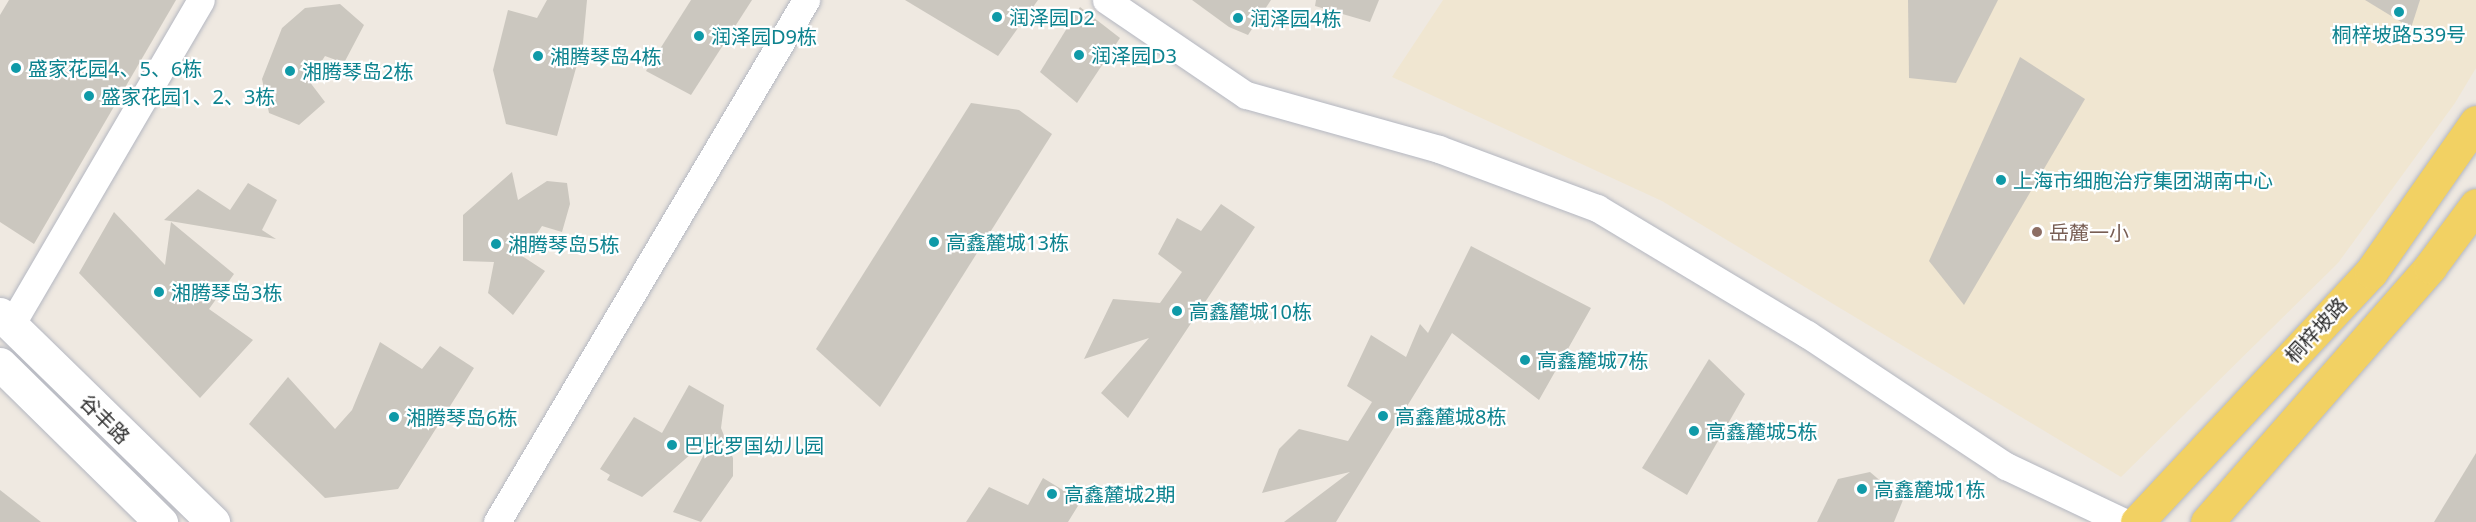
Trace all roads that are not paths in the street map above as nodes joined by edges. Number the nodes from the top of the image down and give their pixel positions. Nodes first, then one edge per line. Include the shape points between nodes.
1 (201, 0) edge
2 (806, 0) edge
3 (1106, 0) edge
4 (2476, 122) edge
5 (2476, 205) edge
6 (6, 319) edge
7 (0, 364) edge
8 (161, 522) edge
9 (213, 522) edge
10 (497, 522) edge
11 (2124, 522) edge
12 (2137, 522) edge
13 (2207, 522) edge

1 - 6 street
2 - 10 street
3 - 11 street via 1246,95 1439,148 1597,208 1807,334 2006,466
4 - 12 main road, 桐梓坡路 via 2371,272
5 - 13 main road via 2430,267
6 - 9 street, 谷丰路
7 - 8 street, 谷丰路

